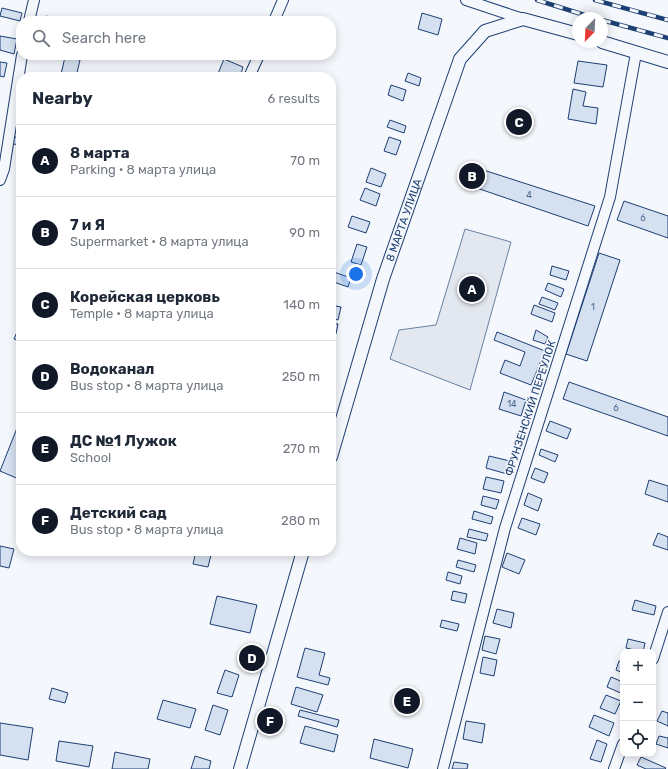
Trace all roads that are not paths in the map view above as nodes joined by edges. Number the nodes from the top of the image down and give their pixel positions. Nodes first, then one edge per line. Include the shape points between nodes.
1 (34, 0) edge
2 (283, 0) edge
3 (466, 0) edge
4 (30, 16) edge
5 (276, 16) edge
6 (523, 19) junction
7 (572, 32) edge
8 (608, 44) edge
9 (636, 53) junction
10 (21, 60) edge
11 (257, 60) edge
12 (668, 62) edge
13 (19, 72) edge
14 (252, 72) edge
15 (16, 93) edge
16 (0, 180) edge
17 (336, 439) edge
18 (302, 556) edge
19 (668, 612) edge
20 (656, 650) edge
21 (620, 752) edge
22 (240, 769) edge
23 (443, 769) edge
24 (614, 769) edge

1 - 4 street
2 - 5 street
3 - 6 street
6 - 7 street
6 - 17 street, 8 МАРТА УЛИЦА via 485,31 460,59 383,280
8 - 9 street
9 - 12 street
9 - 23 street, ФРУНЗЕНСКИЙ ПЕРЕУЛОК via 610,197 504,528
10 - 13 street
11 - 14 street
15 - 16 street
18 - 22 street
19 - 20 street
21 - 24 street

